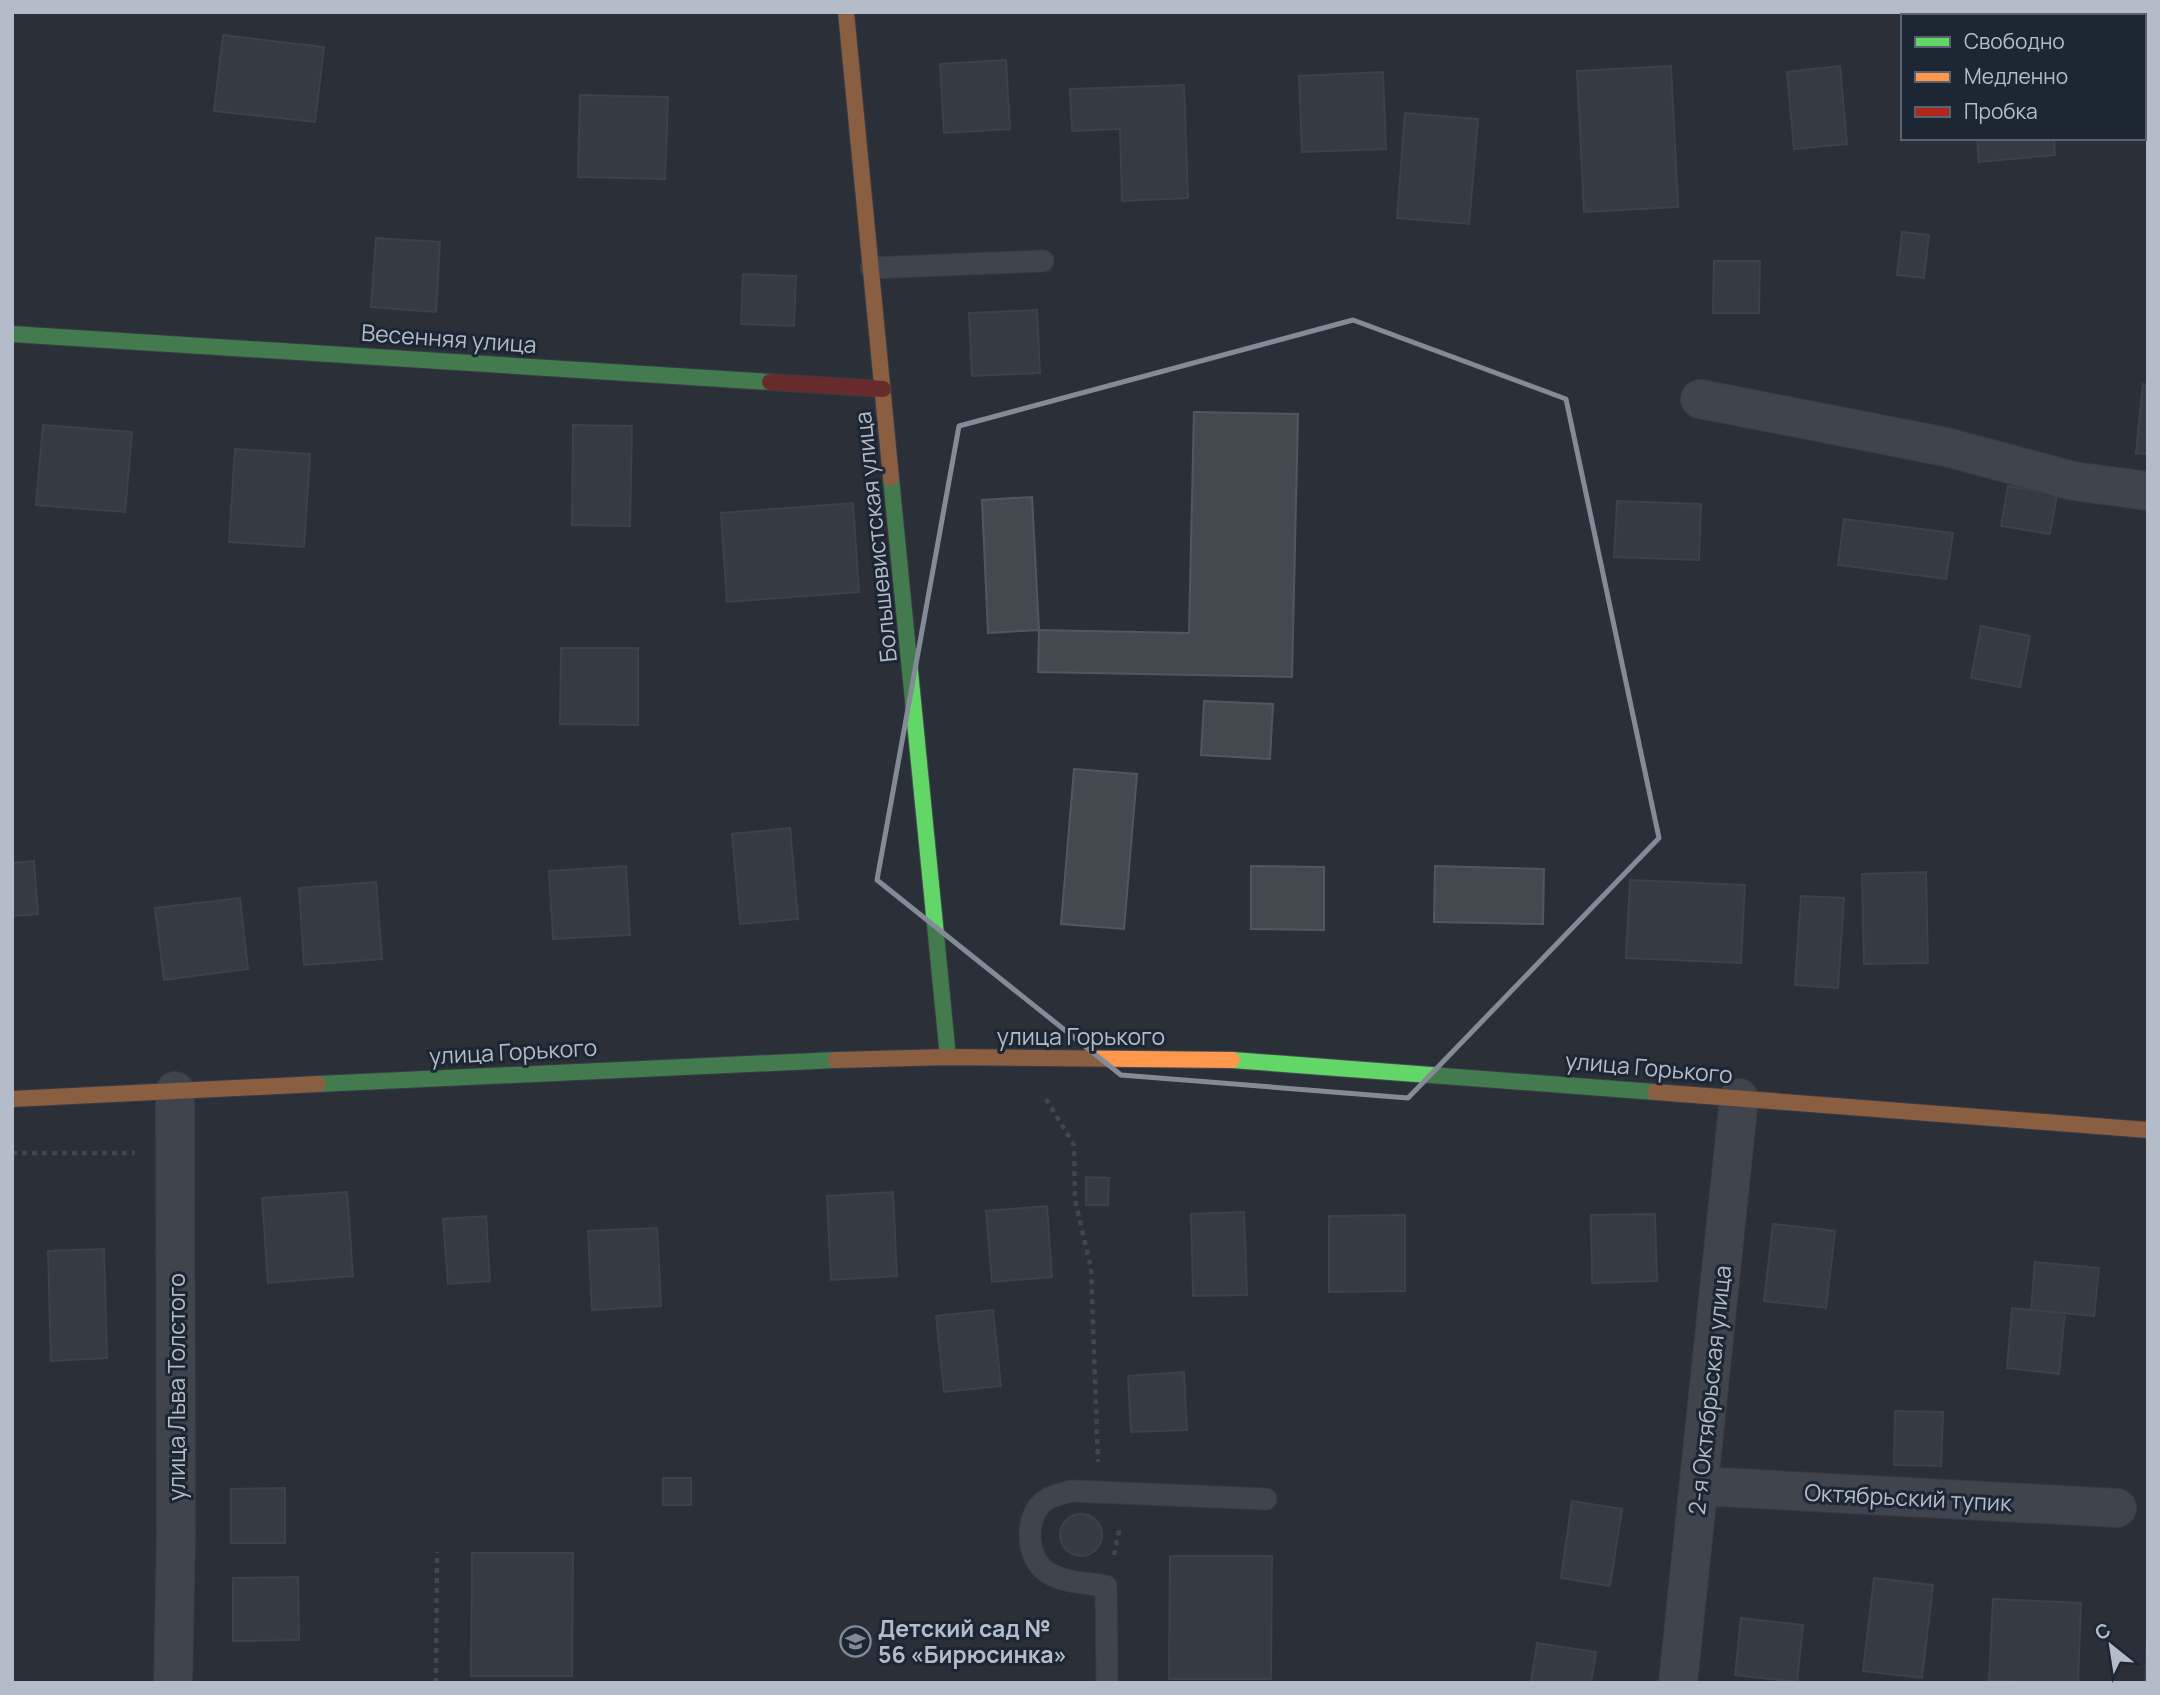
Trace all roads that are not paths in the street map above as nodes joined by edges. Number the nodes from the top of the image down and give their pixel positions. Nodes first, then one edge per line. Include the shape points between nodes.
1 (846, 12) edge
2 (1043, 261) dead end
3 (872, 268) junction
4 (12, 334) edge
5 (883, 389) junction
6 (1700, 399) dead end
7 (2148, 491) edge
8 (948, 1057) junction
9 (175, 1091) junction
10 (1739, 1098) junction
11 (12, 1099) edge
12 (2148, 1130) edge
13 (1699, 1486) junction
14 (1266, 1499) dead end
15 (2117, 1508) dead end
16 (173, 1683) edge
17 (1107, 1683) edge
18 (1678, 1683) edge

1 - 3 street, Большевистская улица
2 - 3 lane
3 - 5 street, Большевистская улица
4 - 5 street, Весенняя улица
5 - 8 street, Большевистская улица
6 - 7 street via 1946,447 2073,481
8 - 9 street, улица Горького
8 - 10 street, улица Горького via 1239,1060
9 - 11 street, улица Горького
9 - 16 street, улица Льва Толстого
10 - 12 street, улица Горького
10 - 13 street, 2-я Октябрьская улица
13 - 15 street, Октябрьский тупик
13 - 18 street, 2-я Октябрьская улица
14 - 17 lane via 1072,1491 1046,1499 1032,1515 1029,1532 1045,1572 1064,1580 1106,1586

